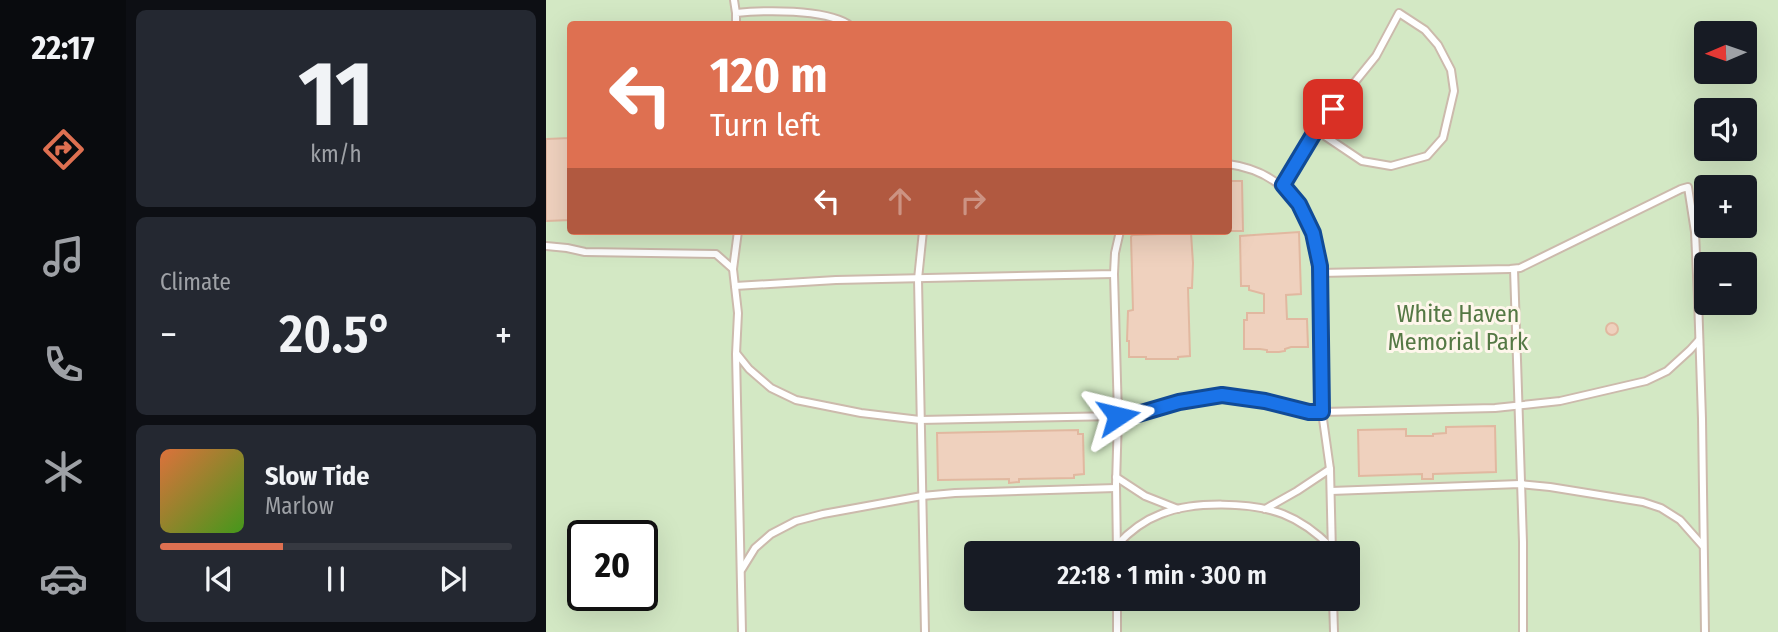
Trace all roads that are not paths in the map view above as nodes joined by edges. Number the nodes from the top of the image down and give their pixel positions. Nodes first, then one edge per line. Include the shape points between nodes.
1 (734, 0) edge
2 (736, 13) junction
3 (736, 21) edge
4 (842, 21) edge
5 (1316, 130) junction
6 (1232, 165) edge
7 (1283, 185) junction
8 (737, 235) edge
9 (923, 235) edge
10 (1119, 235) edge
11 (546, 246) edge
12 (733, 269) junction
13 (1514, 269) junction
14 (1320, 273) junction
15 (1114, 274) junction
16 (918, 279) junction
17 (735, 286) junction
18 (1699, 340) junction
19 (736, 354) junction
20 (1518, 406) junction
21 (1322, 412) junction
22 (1118, 416) junction
23 (920, 420) junction
24 (1330, 469) junction
25 (1116, 477) junction
26 (1520, 484) junction
27 (1116, 488) junction
28 (1331, 491) junction
29 (922, 496) junction
30 (1180, 509) junction
31 (1265, 509) junction
32 (1117, 541) edge
33 (1121, 541) edge
34 (1324, 541) edge
35 (1332, 541) edge
36 (1703, 546) junction
37 (741, 570) junction
38 (1117, 611) edge
39 (1333, 611) edge
40 (742, 632) edge
41 (925, 632) edge
42 (1117, 632) edge
43 (1334, 632) edge
44 (1523, 632) edge
45 (1705, 632) edge

1 - 2 lane
2 - 3 lane
2 - 4 lane via 789,12
5 - 5 lane via 1362,161 1391,166 1427,156 1443,138 1454,91 1451,70 1426,30 1399,13 1376,56
5 - 7 lane
6 - 7 lane
7 - 14 lane via 1313,233
8 - 12 lane
9 - 16 lane
10 - 15 lane
11 - 12 lane via 585,252 716,254
12 - 17 lane
13 - 14 lane
13 - 18 lane via 1688,187 1695,232
13 - 20 lane
14 - 21 lane
15 - 16 lane
15 - 22 lane
16 - 17 lane
16 - 23 lane
17 - 19 lane
18 - 20 lane via 1667,371 1646,381
18 - 36 lane
19 - 23 lane via 771,388 796,400
19 - 37 lane
20 - 21 lane
20 - 26 lane
21 - 22 lane via 1222,395
21 - 24 lane
22 - 23 lane
22 - 25 lane
23 - 29 lane
24 - 28 lane
24 - 31 lane
25 - 27 lane
25 - 30 lane via 1146,496
26 - 28 lane
26 - 36 lane via 1661,508
26 - 44 lane
27 - 29 lane
27 - 32 lane
28 - 35 lane
29 - 37 lane via 796,521 755,548
29 - 41 lane
30 - 31 lane
30 - 33 lane via 1160,514
31 - 34 lane via 1286,515
36 - 45 lane
37 - 40 lane
38 - 42 lane
39 - 43 lane

